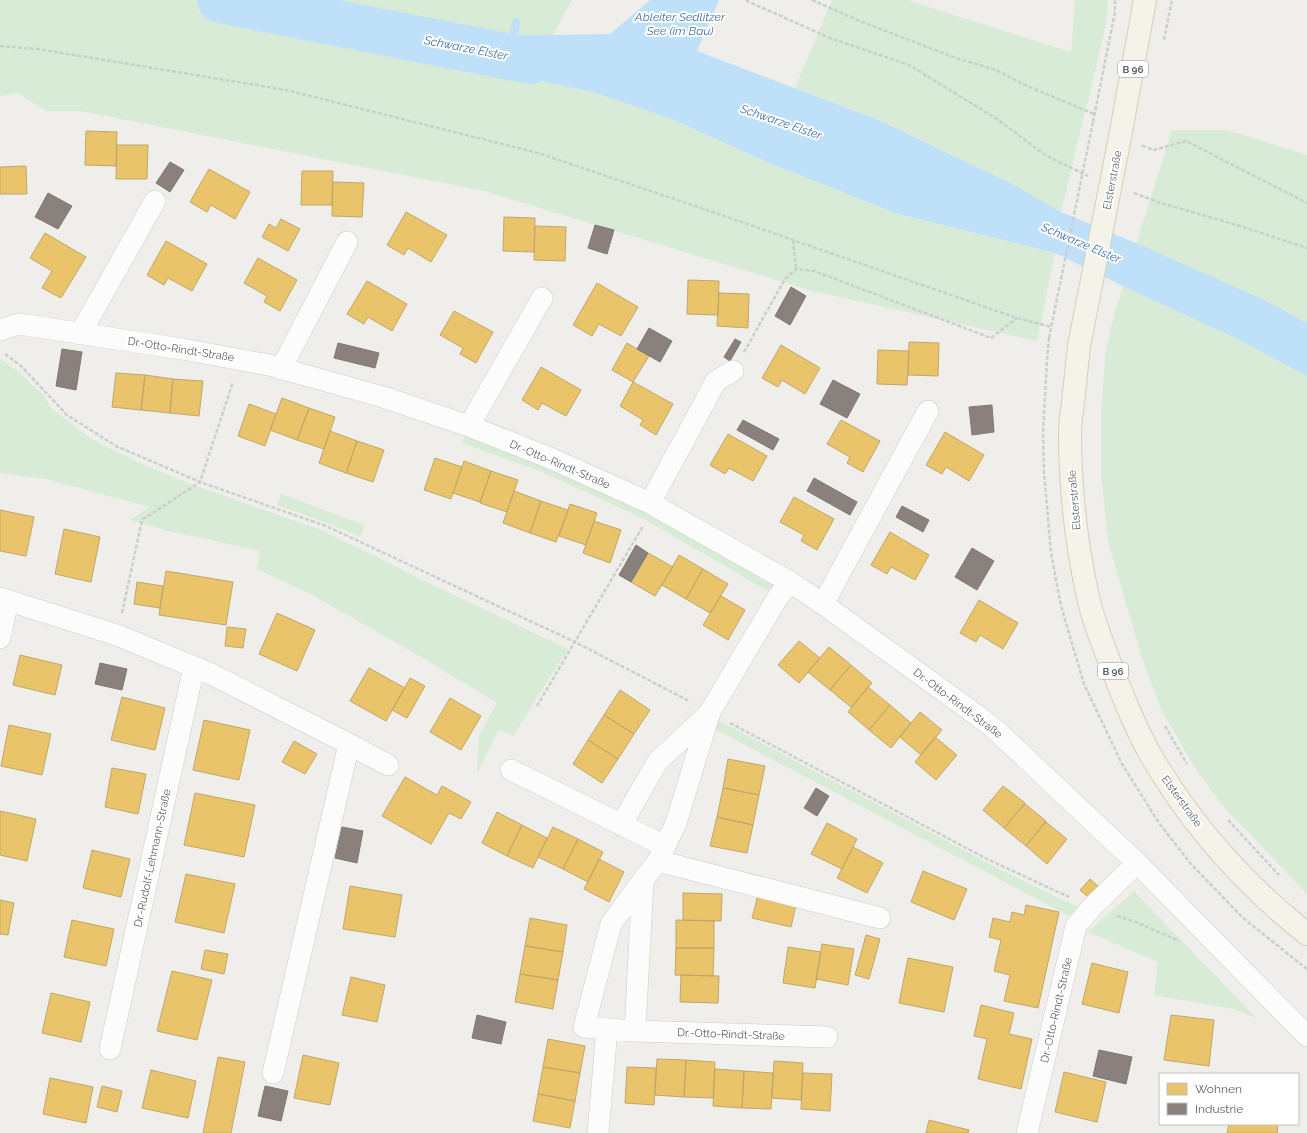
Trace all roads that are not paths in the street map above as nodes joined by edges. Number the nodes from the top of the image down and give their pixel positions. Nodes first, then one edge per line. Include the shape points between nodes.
1 (1145, 0) edge
2 (155, 201) dead end
3 (347, 242) dead end
4 (542, 298) dead end
5 (0, 330) edge
6 (80, 334) junction
7 (281, 369) junction
8 (733, 371) road end
9 (928, 411) dead end
10 (469, 426) junction
11 (648, 512) junction
12 (790, 582) junction
13 (4, 599) edge
14 (822, 604) junction
15 (0, 638) edge
16 (194, 667) junction
17 (710, 712) junction
18 (349, 744) junction
19 (388, 765) dead end
20 (512, 770) dead end
21 (621, 825) junction
22 (661, 854) junction
23 (1137, 863) junction
24 (643, 880) junction
25 (880, 918) dead end
26 (1307, 934) edge
27 (607, 1029) junction
28 (636, 1031) junction
29 (1307, 1036) edge
30 (827, 1038) dead end
31 (110, 1050) dead end
32 (273, 1074) dead end
33 (598, 1133) edge
34 (1027, 1133) edge

1 - 26 main road, Elsterstraße / B 96, bridge via 1079,346 1070,430 1072,491 1080,555 1088,598 1099,635 1125,704 1150,753 1174,792 1234,867
2 - 6 street
3 - 7 street
4 - 10 street
5 - 6 street, Dr.-Otto-Rindt-Straße via 19,324
6 - 7 street, Dr.-Otto-Rindt-Straße via 182,349
7 - 10 street, Dr.-Otto-Rindt-Straße via 383,397
8 - 11 street via 716,381
9 - 14 street
10 - 11 street, Dr.-Otto-Rindt-Straße via 550,458
11 - 12 street, Dr.-Otto-Rindt-Straße
12 - 14 street, Dr.-Otto-Rindt-Straße
12 - 17 street, Dr.-Otto-Rindt-Straße via 778,597
13 - 15 street
13 - 16 street via 118,635
14 - 23 street, Dr.-Otto-Rindt-Straße via 998,732
16 - 18 street
16 - 31 street, Dr.-Rudolf-Lehmann-Straße
17 - 21 street, Dr.-Otto-Rindt-Straße via 658,761
17 - 22 street, Dr.-Otto-Rindt-Straße via 676,823
18 - 19 street
18 - 32 street
20 - 21 street
21 - 22 street
22 - 24 street, Dr.-Otto-Rindt-Straße
22 - 25 street
23 - 29 street, Dr.-Otto-Rindt-Straße
23 - 34 street, Dr.-Otto-Rindt-Straße via 1076,926
24 - 27 street, Dr.-Otto-Rindt-Straße via 610,924 584,1027
24 - 28 street
27 - 28 street, Dr.-Otto-Rindt-Straße
27 - 33 street
28 - 30 street, Dr.-Otto-Rindt-Straße

